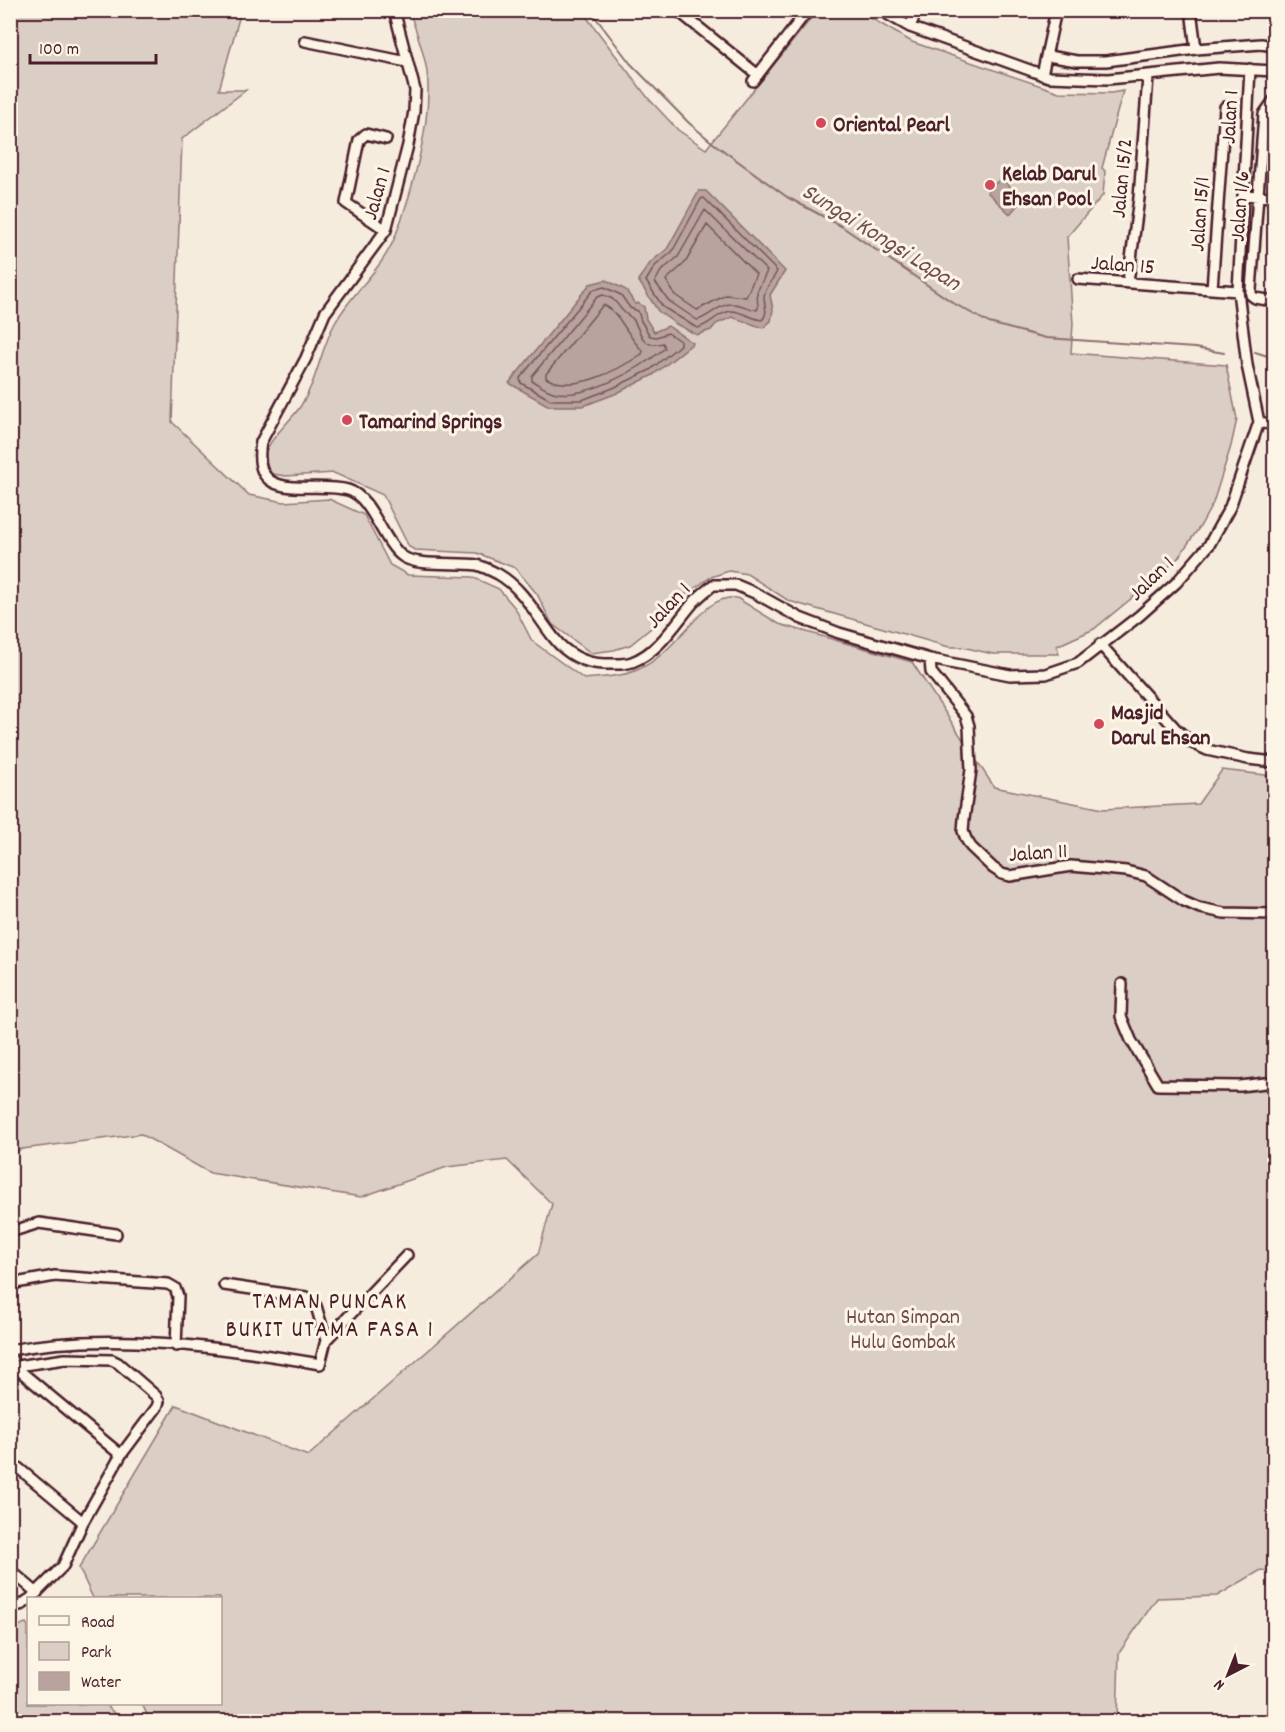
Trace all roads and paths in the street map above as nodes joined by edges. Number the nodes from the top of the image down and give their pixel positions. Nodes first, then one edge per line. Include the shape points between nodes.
1 (394, 10) edge
2 (677, 10) edge
3 (808, 10) edge
4 (880, 10) edge
5 (917, 10) edge
6 (1056, 10) edge
7 (1191, 10) edge
8 (910, 27) junction
9 (306, 41) dead end
10 (1275, 46) edge
11 (1196, 49) junction
12 (1048, 56) junction
13 (407, 62) junction
14 (1250, 69) junction
15 (1275, 71) edge
16 (1042, 75) junction
17 (1148, 76) junction
18 (1275, 100) edge
19 (1225, 107) dead end
20 (386, 139) dead end
21 (1243, 195) junction
22 (1258, 196) junction
23 (1275, 197) edge
24 (386, 230) junction
25 (1078, 279) dead end
26 (1128, 282) junction
27 (1212, 289) junction
28 (1238, 291) junction
29 (1275, 301) edge
30 (1259, 422) junction
31 (1275, 425) edge
32 (1100, 644) junction
33 (930, 659) junction
34 (1275, 762) edge
35 (1275, 914) edge
36 (1122, 984) dead end
37 (1275, 1082) edge
38 (10, 1232) edge
39 (116, 1234) dead end
40 (407, 1255) dead end
41 (10, 1284) edge
42 (224, 1285) dead end
43 (326, 1340) junction
44 (176, 1346) junction
45 (10, 1350) edge
46 (12, 1363) edge
47 (121, 1455) junction
48 (10, 1461) edge
49 (83, 1522) junction
50 (10, 1570) edge
51 (32, 1597) edge
52 (27, 1601) edge
53 (10, 1608) edge

1 - 13 street, Jalan 1
2 - 3 street via 755,78
4 - 8 street, Jalan 1
5 - 8 street
6 - 12 street
7 - 11 street
8 - 16 street, Jalan 1
9 - 13 street
10 - 11 street
11 - 12 street via 1106,61
12 - 16 street
13 - 24 street, Jalan 1 via 415,90 414,111
14 - 15 street, Jalan 1
14 - 17 street, Jalan 1 via 1219,68
14 - 21 street, Jalan 1
16 - 17 street, Jalan 1 via 1094,80
17 - 26 street, Jalan 15/2
18 - 22 street, Jalan 1/6 via 1264,114
19 - 27 street, Jalan 15/1
20 - 24 street via 366,134 359,140 346,203
21 - 22 street
21 - 28 street, Jalan 1
22 - 23 street
22 - 29 street, Jalan 1/6 via 1251,296
24 - 33 street, Jalan 1 via 324,313 306,358 274,413 258,456 263,473 272,482 284,487 348,490 364,503 401,556 412,562 479,566 500,575 521,593 556,642 573,656 594,664 631,663 648,652 713,585 736,585 839,633
25 - 26 street, Jalan 15
26 - 27 street, Jalan 15
27 - 28 street, Jalan 15
28 - 30 street, Jalan 1
30 - 31 street
30 - 32 street, Jalan 1 via 1230,507 1209,545 1176,583
32 - 33 street, Jalan 1 via 1078,663 1046,674 1010,675
32 - 34 street via 1192,742 1207,750
33 - 35 street, Jalan 11 via 931,672 966,716 969,726 971,770 963,831 971,847 993,868 1010,876 1071,866 1126,871 1146,876 1200,908 1224,913
36 - 37 street via 1121,1016 1158,1085 1240,1086
38 - 39 street via 39,1223
40 - 43 street
41 - 44 street via 55,1276 168,1284 178,1296
42 - 43 street via 306,1297 316,1306
43 - 44 street via 320,1364
44 - 45 street via 94,1341
46 - 47 street
46 - 47 street via 65,1359 118,1363 159,1401
47 - 49 street
48 - 49 street
49 - 51 street via 63,1566
50 - 51 street
52 - 53 street

